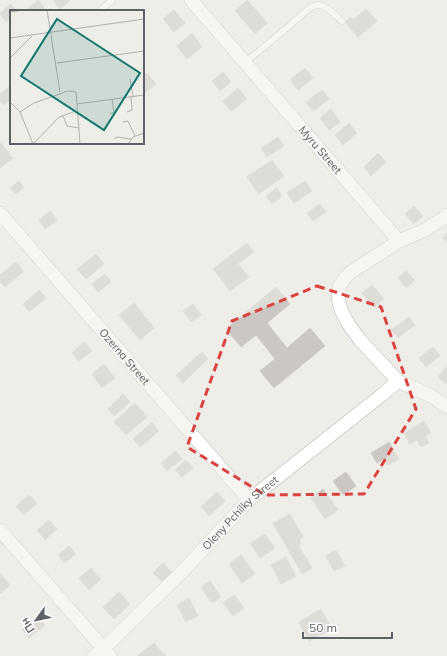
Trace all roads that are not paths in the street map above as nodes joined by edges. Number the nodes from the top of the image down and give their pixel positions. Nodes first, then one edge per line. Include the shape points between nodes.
1 (112, 0) edge
2 (191, 0) edge
3 (101, 10) edge
4 (342, 21) dead end
5 (245, 62) junction
6 (0, 213) edge
7 (446, 218) edge
8 (399, 241) junction
9 (398, 381) junction
10 (447, 407) edge
11 (249, 500) junction
12 (0, 530) edge
13 (102, 654) edge

1 - 3 lane
2 - 5 street, Myru Street
4 - 5 lane via 321,5 311,7
5 - 8 street, Myru Street
6 - 11 street, Ozerna Street
7 - 8 street
8 - 9 street via 344,278 339,287 338,298 349,326
9 - 10 street via 431,396
9 - 11 street, Oleny Pchilky Street
11 - 13 street, Oleny Pchilky Street
12 - 13 street

